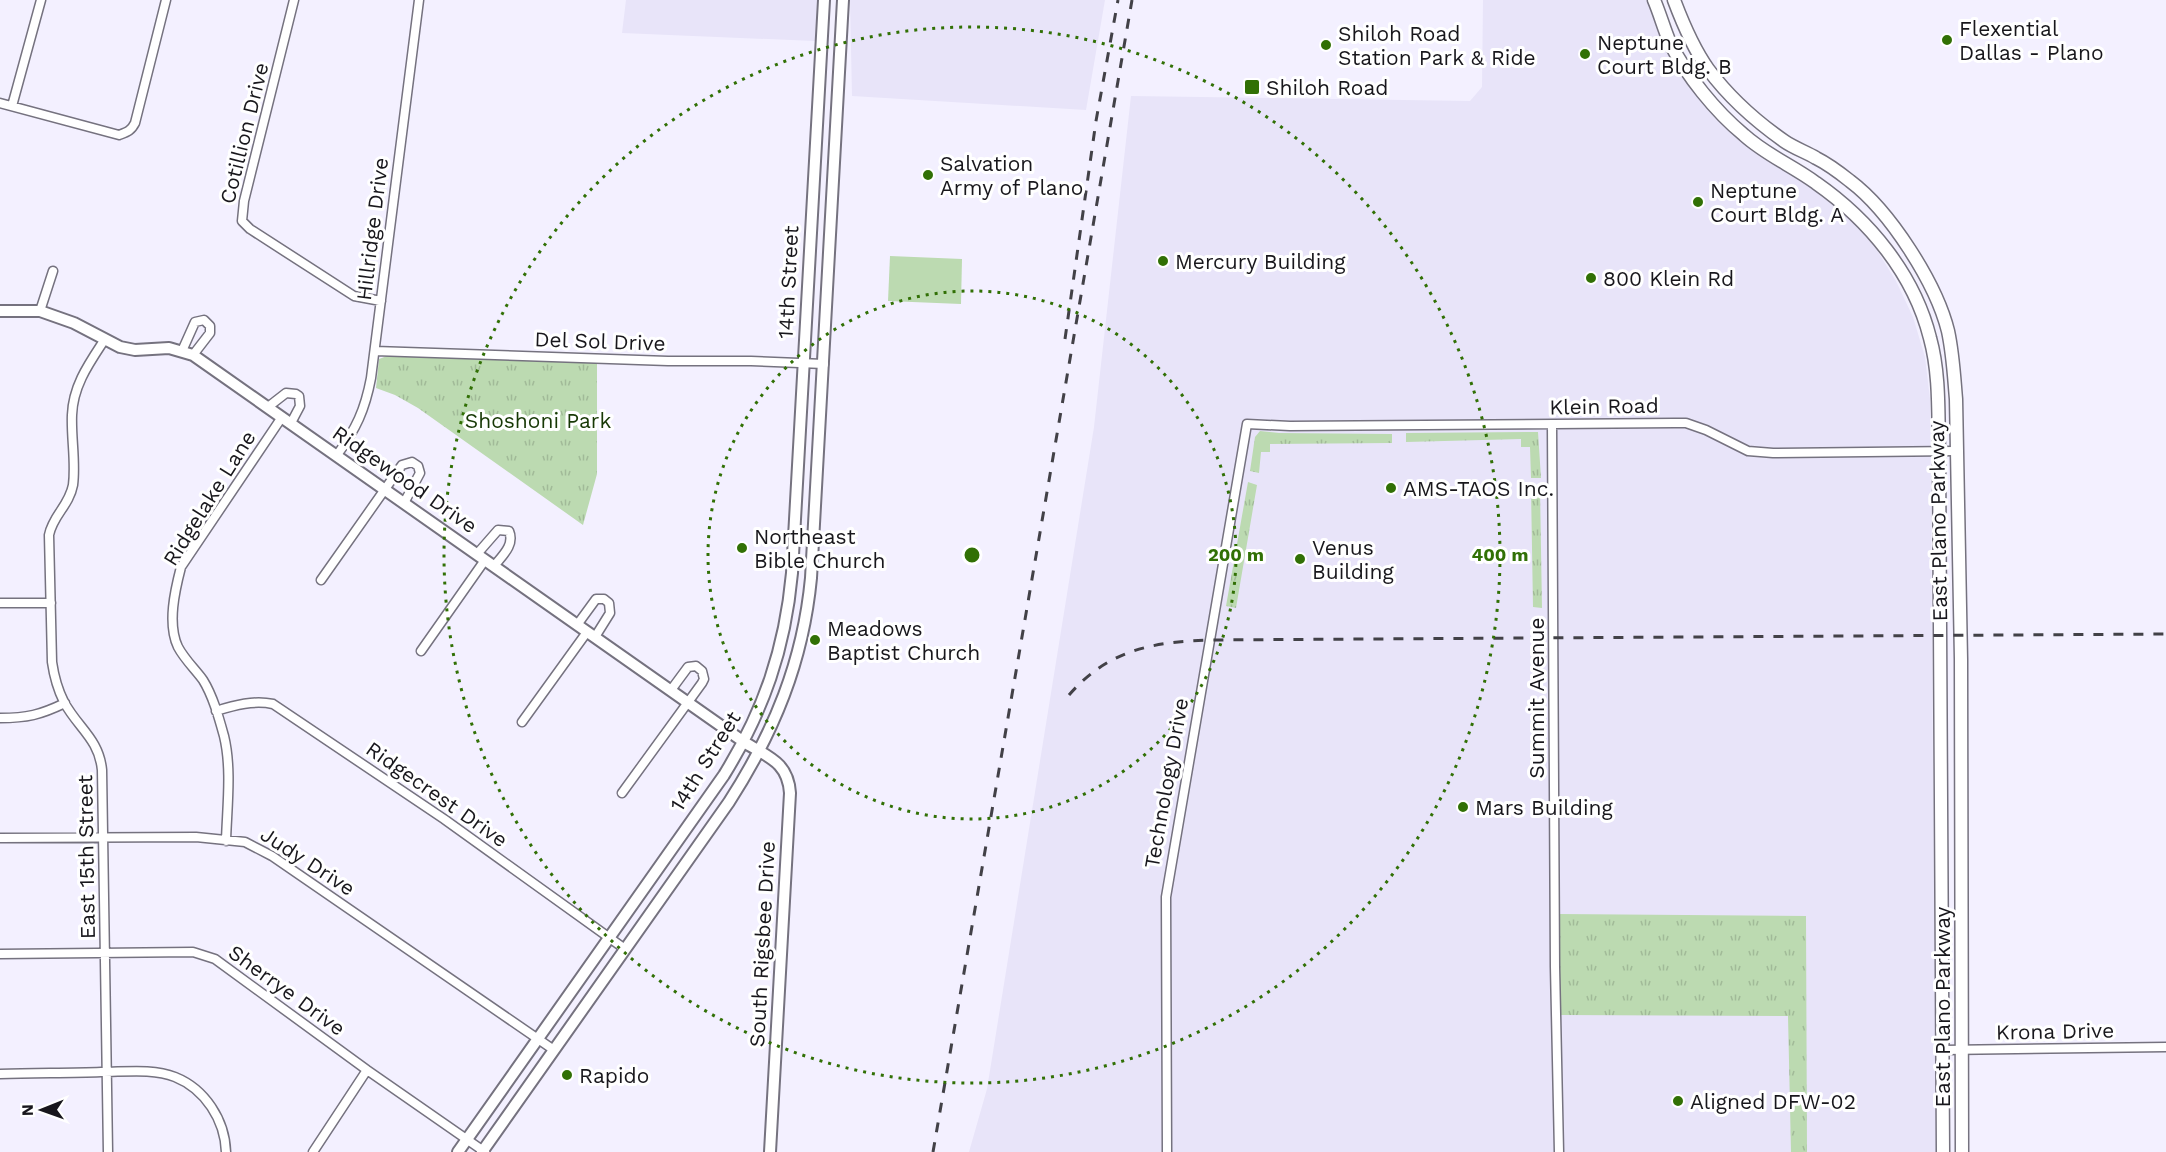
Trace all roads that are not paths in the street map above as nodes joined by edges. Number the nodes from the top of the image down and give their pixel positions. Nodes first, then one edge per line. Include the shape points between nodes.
1 (41, 0) edge
2 (166, 0) edge
3 (294, 0) edge
4 (419, 0) edge
5 (824, 0) edge
6 (843, 0) edge
7 (1654, 0) edge
8 (1674, 0) edge
9 (822, 30) junction
10 (842, 31) junction
11 (1708, 69) junction
12 (1693, 79) junction
13 (0, 103) edge
14 (12, 106) junction
15 (813, 182) junction
16 (833, 183) junction
17 (1912, 252) junction
18 (1896, 262) junction
19 (53, 271) dead end
20 (381, 301) junction
21 (0, 311) edge
22 (40, 311) junction
23 (105, 339) junction
24 (182, 351) junction
25 (375, 351) junction
26 (193, 355) junction
27 (804, 363) junction
28 (824, 364) junction
29 (268, 407) junction
30 (287, 420) junction
31 (1247, 424) joint
32 (1552, 424) junction
33 (1939, 451) junction
34 (1956, 451) junction
35 (337, 455) junction
36 (385, 489) junction
37 (796, 495) junction
38 (816, 496) junction
39 (404, 503) junction
40 (485, 560) junction
41 (321, 580) dead end
42 (0, 603) edge
43 (51, 603) junction
44 (578, 625) junction
45 (591, 634) junction
46 (781, 646) junction
47 (799, 650) junction
48 (421, 651) dead end
49 (1941, 664) junction
50 (1961, 664) junction
51 (671, 690) junction
52 (688, 702) junction
53 (64, 703) junction
54 (216, 711) junction
55 (0, 718) edge
56 (522, 722) dead end
57 (744, 742) junction
58 (760, 752) junction
59 (1942, 778) junction
60 (1960, 778) junction
61 (622, 793) dead end
62 (102, 837) junction
63 (0, 838) edge
64 (226, 841) junction
65 (609, 938) junction
66 (1943, 938) junction
67 (1962, 938) junction
68 (625, 949) junction
69 (106, 952) junction
70 (0, 954) edge
71 (538, 1038) junction
72 (2166, 1047) edge
73 (1962, 1049) junction
74 (554, 1050) junction
75 (1944, 1050) junction
76 (367, 1070) junction
77 (107, 1072) junction
78 (0, 1074) edge
79 (467, 1139) junction
80 (108, 1152) edge
81 (226, 1152) edge
82 (313, 1152) edge
83 (458, 1152) edge
84 (483, 1152) edge
85 (770, 1152) edge
86 (1167, 1152) edge
87 (1559, 1152) edge
88 (1944, 1152) edge
89 (1962, 1152) edge

1 - 14 street
2 - 14 street via 132,129 119,135
3 - 20 street, Cotillion Drive via 242,220 354,296
4 - 20 street, Hillridge Drive
5 - 9 main road, 14th Street
6 - 10 main road, 14th Street
7 - 12 main road, East Plano Parkway via 1670,42
8 - 11 main road, East Plano Parkway
9 - 10 main road
9 - 15 main road, 14th Street
10 - 16 main road, 14th Street
11 - 12 main road
11 - 17 main road, East Plano Parkway via 1785,142 1819,160 1868,196
12 - 18 main road, East Plano Parkway via 1744,135 1846,205
13 - 14 street
15 - 16 main road
15 - 27 main road, 14th Street
16 - 28 main road, 14th Street
17 - 18 main road
17 - 34 main road, East Plano Parkway via 1947,328 1954,361
18 - 33 main road, East Plano Parkway via 1930,337 1937,376
19 - 22 street
20 - 25 street, Hillridge Drive
21 - 22 main road, Ridgewood Drive
22 - 23 main road, Ridgewood Drive
23 - 24 main road, Ridgewood Drive via 135,350
23 - 43 street, East 15th Street via 76,392 72,414 73,483 49,535
24 - 26 main road, Ridgewood Drive
24 - 26 street via 195,322 204,320 210,333
25 - 27 street, Del Sol Drive
25 - 35 street, Hillridge Drive via 362,413
26 - 29 main road, Ridgewood Drive
27 - 28 street, Del Sol Drive
27 - 37 main road, 14th Street
28 - 38 main road, 14th Street
29 - 30 main road, Ridgewood Drive
29 - 30 street, Ridgelake Lane via 286,393 299,396 300,406
30 - 35 main road, Ridgewood Drive
30 - 54 street, Ridgelake Lane via 181,567 174,594 178,647 204,682
31 - 32 street, Klein Road
31 - 86 street, Technology Drive via 1166,897
32 - 33 street, Klein Road via 1686,423 1748,451 1773,453
32 - 87 street, Summit Avenue
33 - 34 street, Klein Road
33 - 49 main road, East Plano Parkway
34 - 50 main road, East Plano Parkway
35 - 36 main road, Ridgewood Drive
36 - 39 main road, Ridgewood Drive
36 - 39 street via 402,465 415,464 420,473
36 - 41 street
37 - 38 main road
37 - 46 main road, 14th Street via 790,602
38 - 47 main road, 14th Street via 809,596
39 - 40 main road, Ridgewood Drive
40 - 44 main road, Ridgewood Drive
40 - 48 street
42 - 43 street
43 - 53 street, East 15th Street via 52,662
44 - 45 main road, Ridgewood Drive
44 - 45 street via 596,599 609,603 610,613
45 - 51 main road, Ridgewood Drive
45 - 56 street
46 - 47 main road
46 - 57 main road, 14th Street via 764,700
47 - 58 main road, 14th Street
49 - 50 main road
49 - 59 main road, East Plano Parkway
50 - 60 main road, East Plano Parkway
51 - 52 main road, Ridgewood Drive
51 - 52 street via 688,667 700,668 704,679
52 - 57 main road, Ridgewood Drive
52 - 61 street
53 - 55 street via 27,718
53 - 62 street, East 15th Street via 101,756
54 - 64 street, Ridgelake Lane via 228,764
54 - 65 street, Ridgecrest Drive via 243,704 273,704 444,819
57 - 58 main road, Ridgewood Drive
57 - 65 main road, 14th Street
58 - 68 main road, 14th Street
58 - 85 main road, South Rigsbee Drive via 783,768 790,794
59 - 60 main road
59 - 66 main road, East Plano Parkway
60 - 67 main road, East Plano Parkway
62 - 63 street, Judy Drive
62 - 64 street, Judy Drive via 196,837
62 - 69 street, East 15th Street
64 - 71 street, Judy Drive via 245,842 272,856
65 - 68 street, Ridgecrest Drive
65 - 71 main road, 14th Street
66 - 67 main road
66 - 75 main road, East Plano Parkway
67 - 73 main road, East Plano Parkway
68 - 74 main road, 14th Street
69 - 70 street, Sherrye Drive
69 - 76 street, Sherrye Drive via 193,952 215,959
69 - 77 street, East 15th Street
71 - 74 street, Judy Drive
71 - 79 main road, 14th Street
72 - 73 street, Krona Drive
73 - 75 street, Krona Drive
73 - 89 main road, East Plano Parkway
74 - 84 main road, 14th Street
75 - 88 main road, East Plano Parkway
76 - 79 street, Sherrye Drive
76 - 82 street
77 - 78 street
77 - 80 street, East 15th Street
77 - 81 street via 163,1074 190,1086 219,1117
79 - 83 main road, 14th Street
79 - 84 street, Sherrye Drive

